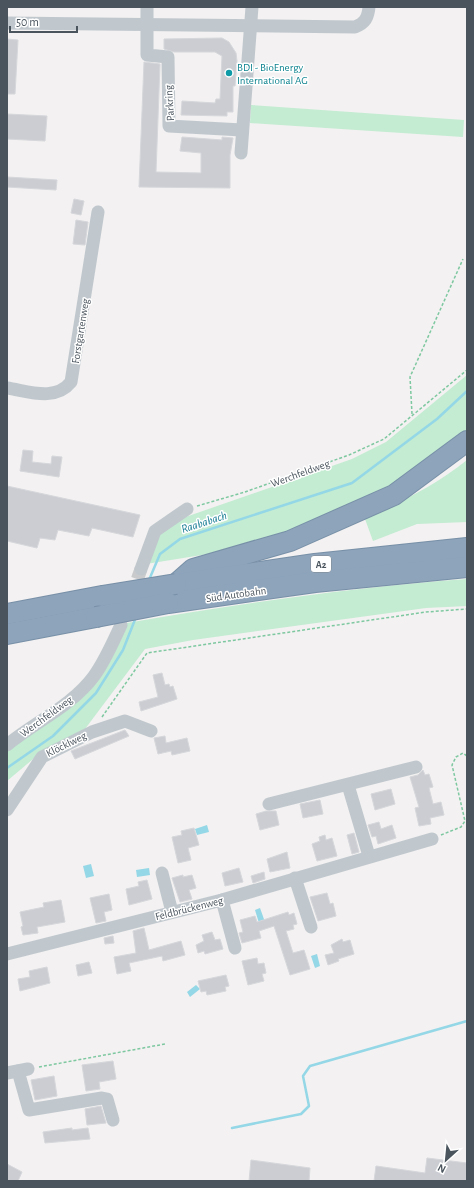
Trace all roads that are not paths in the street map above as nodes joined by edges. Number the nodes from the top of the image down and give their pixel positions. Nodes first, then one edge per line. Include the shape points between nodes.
1 (148, 7) edge
2 (252, 7) edge
3 (368, 7) edge
4 (7, 23) edge
5 (148, 26) junction
6 (251, 26) junction
7 (242, 130) junction
8 (240, 154) dead end
9 (98, 212) dead end
10 (7, 388) edge
11 (467, 441) edge
12 (187, 509) road end
13 (467, 548) edge
14 (467, 567) edge
15 (141, 569) tunnel mouth
16 (176, 584) junction
17 (7, 614) edge
18 (121, 625) dead end
19 (7, 634) edge
20 (151, 731) dead end
21 (7, 745) edge
22 (416, 767) dead end
23 (348, 784) junction
24 (269, 804) dead end
25 (7, 810) edge
26 (432, 839) road end
27 (369, 856) junction
28 (162, 873) dead end
29 (295, 878) junction
30 (222, 900) junction
31 (172, 912) junction
32 (311, 927) dead end
33 (235, 948) dead end
34 (7, 954) edge
35 (18, 1071) edge
36 (113, 1120) dead end

1 - 5 street, Parkring
2 - 6 street
3 - 6 street via 368,16 364,23 355,27
4 - 5 street
5 - 6 street
5 - 7 street, Parkring via 147,55 168,57 169,126
6 - 7 street
7 - 8 street
9 - 10 street, Forstgartenweg via 71,382 66,388 45,394
11 - 16 highway via 394,495 290,541 193,568
12 - 15 street via 155,531
13 - 16 highway, Süd Autobahn / A2 via 315,564
14 - 19 highway, Süd Autobahn / A2, bridge via 315,582 168,603
16 - 17 highway, Süd Autobahn / A2, bridge
18 - 21 street, Werchfeldweg via 94,676 71,700
20 - 25 street, Klöcklweg via 125,721 92,732 42,756
22 - 23 street
23 - 24 street
23 - 27 street
26 - 27 street, Feldbrückenweg
27 - 29 street, Feldbrückenweg
28 - 31 street
29 - 30 street, Feldbrückenweg
29 - 32 street
30 - 31 street, Feldbrückenweg
30 - 33 street
31 - 34 street, Feldbrückenweg
35 - 36 street via 29,1110 102,1098 107,1099 110,1104

